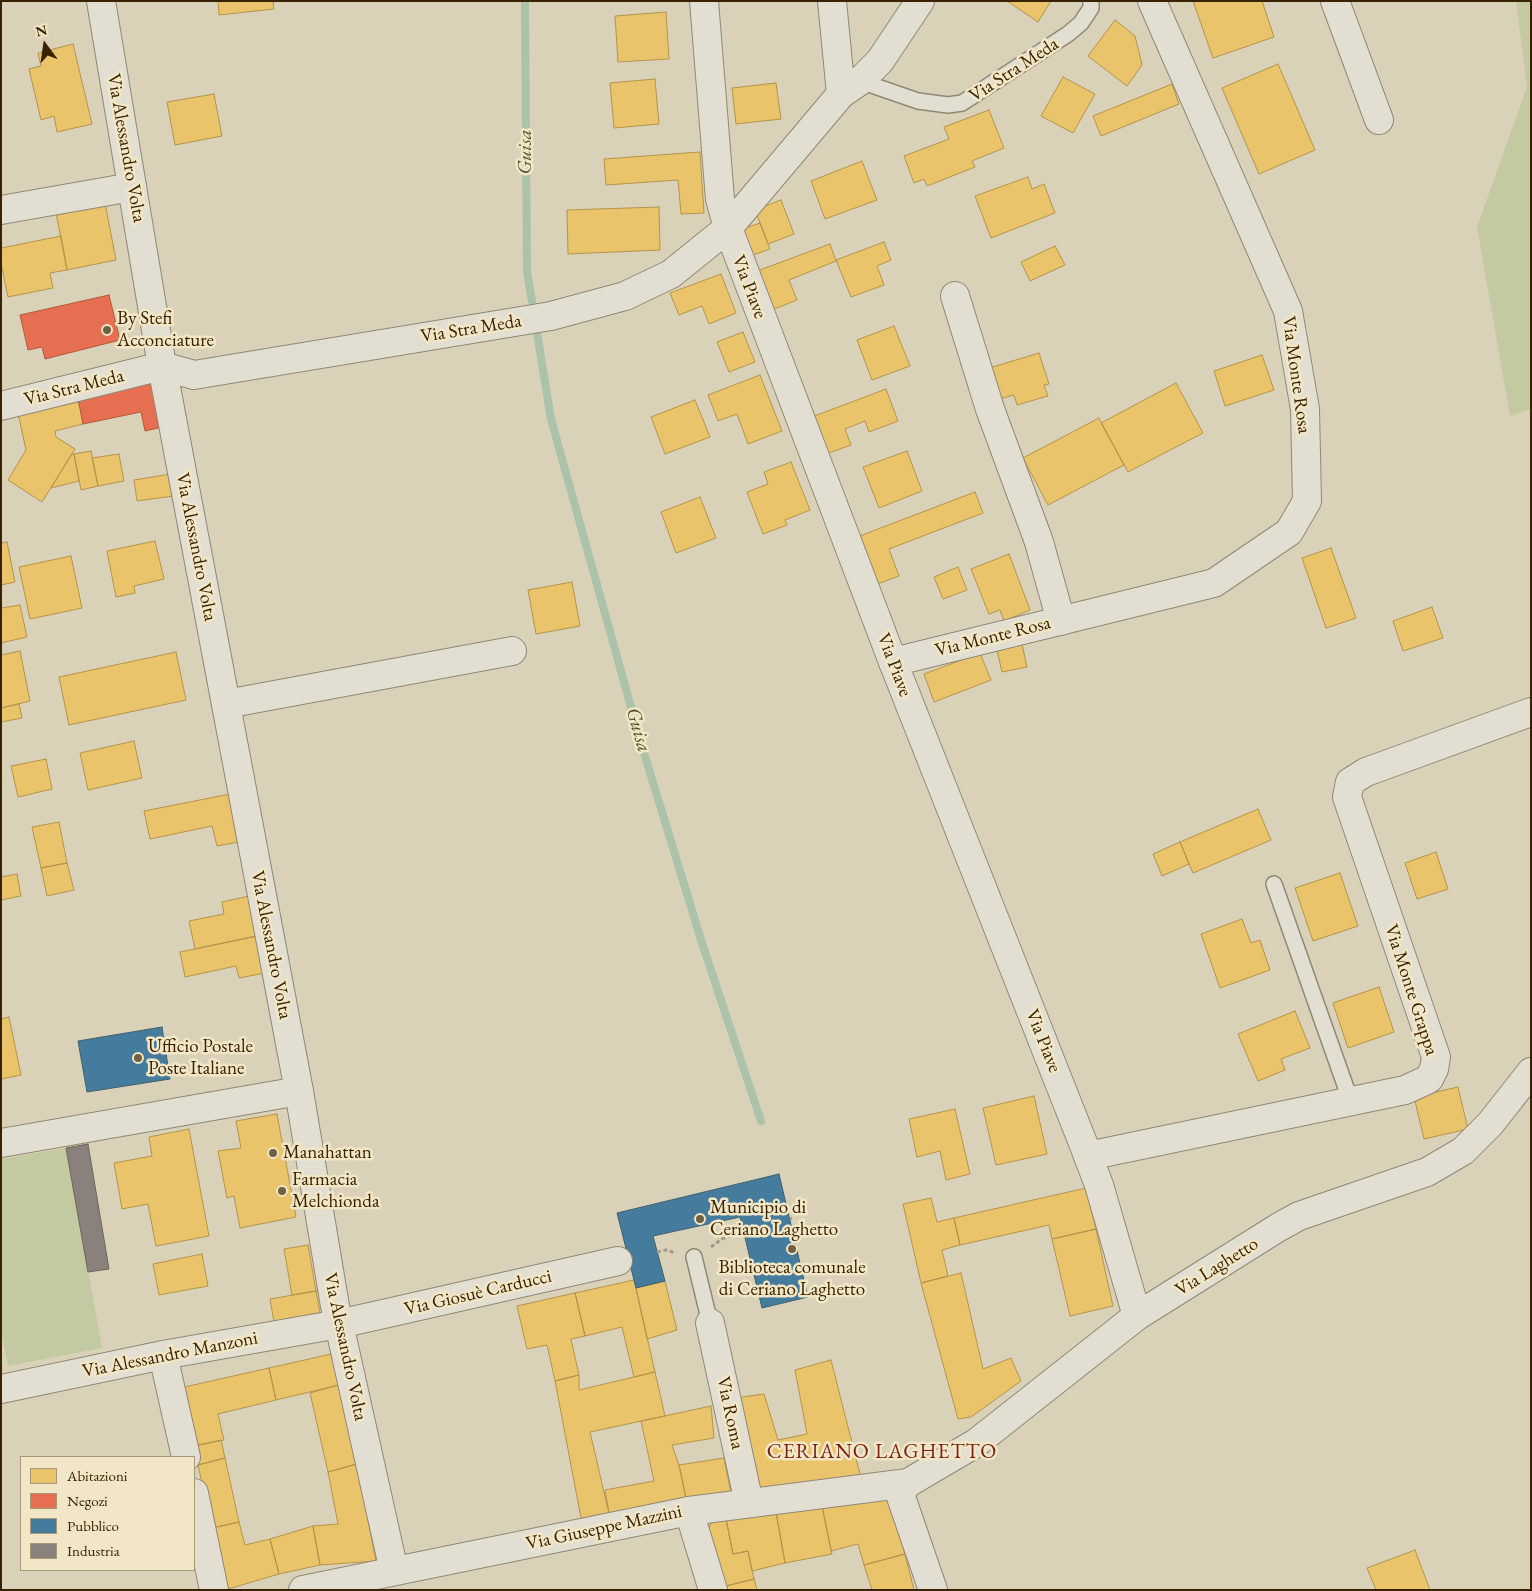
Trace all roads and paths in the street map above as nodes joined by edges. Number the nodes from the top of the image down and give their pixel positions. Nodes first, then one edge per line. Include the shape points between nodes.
1 (101, 1) edge
2 (704, 1) edge
3 (832, 1) edge
4 (920, 1) edge
5 (1091, 1) edge
6 (1152, 1) edge
7 (1335, 1) edge
8 (851, 88) junction
9 (1379, 120) dead end
10 (132, 187) junction
11 (1, 210) edge
12 (728, 228) junction
13 (955, 296) dead end
14 (162, 366) junction
15 (1, 406) edge
16 (1061, 621) junction
17 (512, 651) dead end
18 (893, 662) junction
19 (226, 704) junction
20 (1531, 712) edge
21 (1274, 884) dead end
22 (1531, 1072) edge
23 (299, 1091) junction
24 (1351, 1102) junction
25 (1, 1143) edge
26 (1088, 1156) junction
27 (694, 1257) dead end
28 (618, 1261) dead end
29 (1138, 1316) junction
30 (710, 1323) joint
31 (339, 1324) junction
32 (163, 1354) junction
33 (1, 1389) edge
34 (186, 1456) edge
35 (908, 1484) junction
36 (195, 1498) edge
37 (750, 1503) junction
38 (689, 1511) junction
39 (394, 1572) junction
40 (214, 1590) edge
41 (303, 1590) edge
42 (713, 1590) edge
43 (933, 1590) edge

1 - 10 street, Via Alessandro Volta
2 - 12 street, Via Piave via 720,199
3 - 8 street
4 - 8 street, Via Stra Meda via 880,61
5 - 8 lane, Via Stra Meda via 1091,8 1081,23 1068,34 962,103 948,105 918,101
6 - 16 street, Via Monte Rosa via 1288,311 1305,409 1306,501 1289,532 1214,583
7 - 9 street
8 - 12 street, Via Stra Meda
10 - 11 street
10 - 14 street, Via Alessandro Volta
12 - 14 street, Via Stra Meda via 671,274 625,296 551,316 194,375
12 - 18 street, Via Piave
13 - 16 street via 990,409 1039,542
14 - 15 street, Via Stra Meda
14 - 19 street, Via Alessandro Volta
16 - 18 street, Via Monte Rosa
17 - 19 street
18 - 26 street, Via Piave
19 - 23 street, Via Alessandro Volta
20 - 24 street, Via Monte Grappa via 1366,772 1350,782 1347,798 1436,1057 1429,1079 1406,1090
21 - 24 lane
22 - 29 street, Via Laghetto via 1490,1124 1463,1151 1427,1172 1300,1216
23 - 25 street
23 - 31 street, Via Alessandro Volta
24 - 26 street, Via Monte Grappa
26 - 29 street, Via Piave
27 - 30 lane
28 - 31 street, Via Giosuè Carducci
29 - 35 street, Via Laghetto via 976,1443
30 - 37 street, Via Roma
31 - 32 street, Via Alessandro Manzoni
31 - 39 street, Via Alessandro Volta
32 - 33 street, Via Alessandro Manzoni
32 - 34 street
35 - 37 street, Via Giuseppe Mazzini
35 - 43 street via 901,1497
36 - 40 street
37 - 38 street, Via Giuseppe Mazzini
38 - 39 street, Via Giuseppe Mazzini
38 - 42 street
39 - 41 street, Via Giuseppe Mazzini

